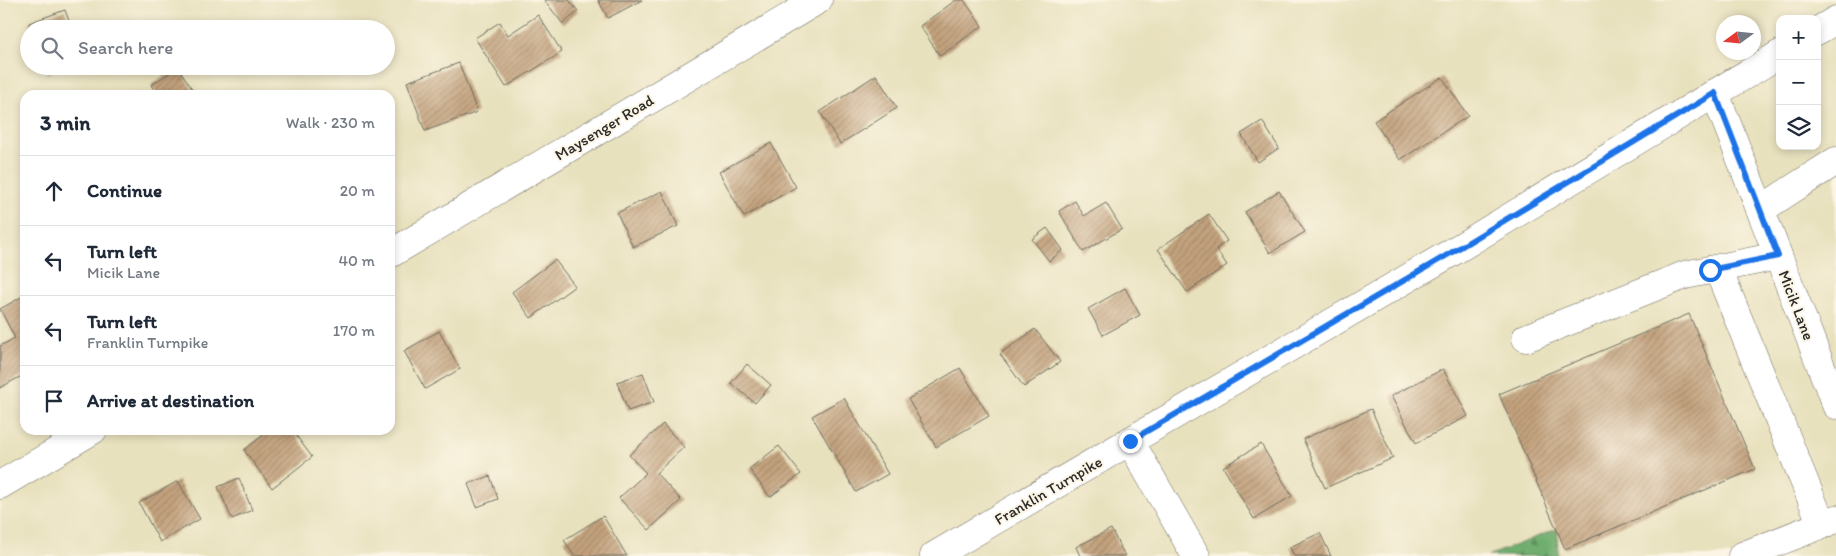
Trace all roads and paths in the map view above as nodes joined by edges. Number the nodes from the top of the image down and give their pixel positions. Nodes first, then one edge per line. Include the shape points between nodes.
1 (818, 0) edge
2 (1836, 20) edge
3 (1821, 29) edge
4 (1776, 56) edge
5 (1715, 93) junction
6 (1836, 161) edge
7 (1760, 210) junction
8 (395, 251) edge
9 (1778, 256) junction
10 (1718, 269) junction
11 (1526, 338) dead end
12 (1836, 405) edge
13 (85, 435) edge
14 (1130, 441) junction
15 (0, 485) edge
16 (1829, 522) edge
17 (934, 556) edge
18 (1196, 556) edge
19 (1742, 556) edge

1 - 8 main road, Maysenger Road
2 - 3 main road
4 - 5 main road, Franklin Turnpike
5 - 7 main road, Micik Lane
5 - 14 main road, Franklin Turnpike
6 - 7 main road
7 - 9 main road, Micik Lane
9 - 10 main road
9 - 12 main road, Micik Lane
10 - 11 main road via 1685,275
10 - 16 main road
13 - 15 main road
14 - 17 main road, Franklin Turnpike
14 - 18 main road
16 - 19 main road

